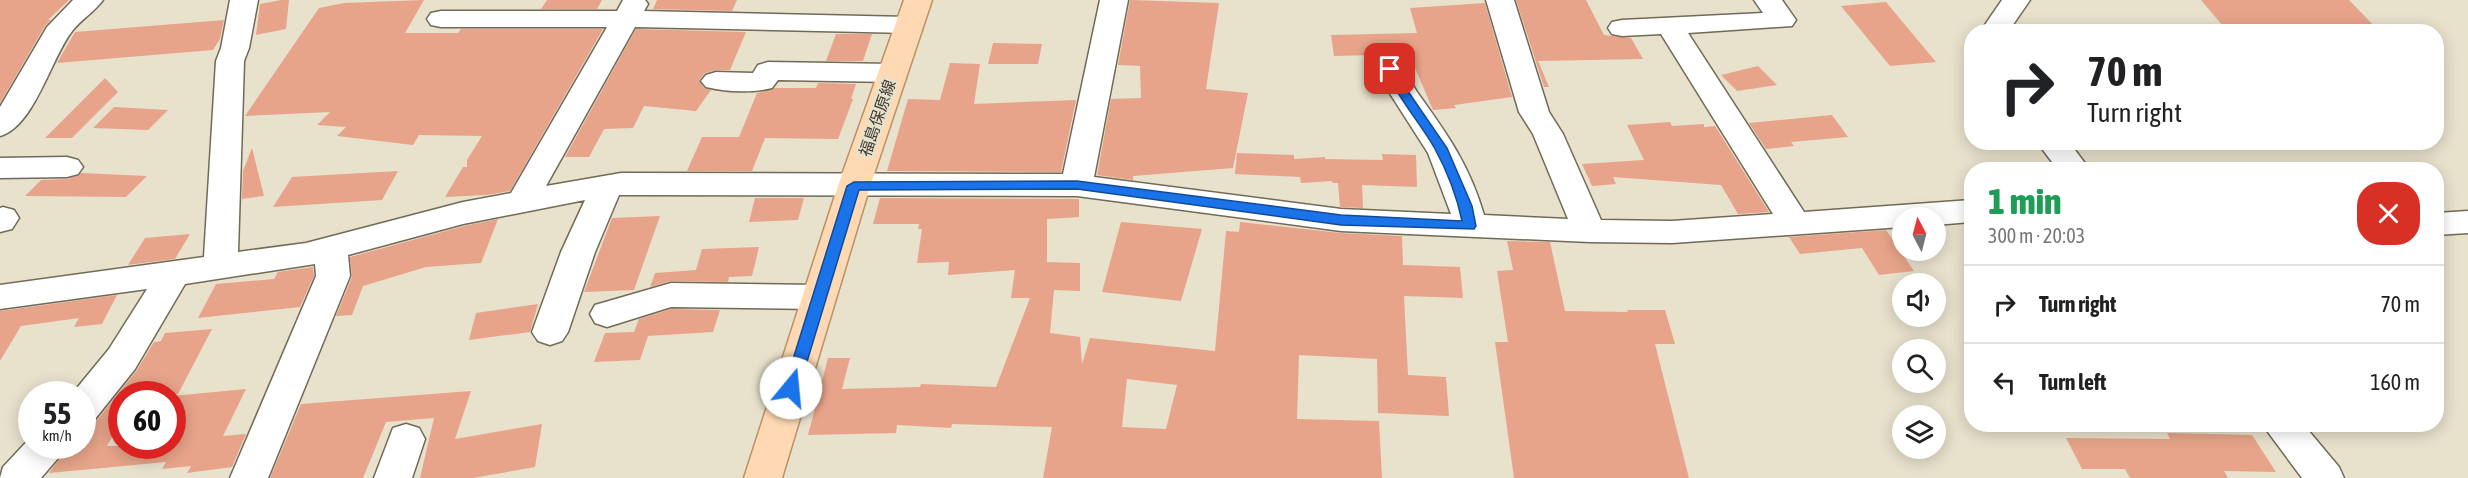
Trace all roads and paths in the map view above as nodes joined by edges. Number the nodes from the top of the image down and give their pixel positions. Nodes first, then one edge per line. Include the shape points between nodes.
1 (89, 0) edge
2 (244, 0) edge
3 (1114, 0) edge
4 (1500, 0) edge
5 (1768, 0) edge
6 (2016, 0) edge
7 (631, 10) edge
8 (913, 12) edge
9 (441, 19) dead end
10 (2000, 24) edge
11 (1670, 27) junction
12 (1622, 28) dead end
13 (1390, 69) dead end
14 (892, 73) junction
15 (716, 81) dead end
16 (0, 126) edge
17 (2059, 150) edge
18 (2068, 162) edge
19 (67, 167) dead end
20 (0, 168) edge
21 (607, 185) junction
22 (1077, 185) junction
23 (854, 186) junction
24 (522, 201) junction
25 (1964, 211) edge
26 (2468, 222) edge
27 (1795, 223) junction
28 (2444, 224) edge
29 (1470, 226) junction
30 (1590, 231) junction
31 (331, 249) junction
32 (219, 267) junction
33 (174, 273) junction
34 (0, 297) edge
35 (819, 297) junction
36 (607, 314) dead end
37 (550, 332) dead end
38 (96, 392) edge
39 (2288, 432) edge
40 (406, 439) dead end
41 (34, 459) edge
42 (17, 478) edge
43 (249, 478) edge
44 (393, 478) edge
45 (763, 478) edge
46 (2325, 478) edge

1 - 16 street via 61,27 15,108
2 - 32 street via 230,61
3 - 22 street
4 - 30 street via 1534,112 1548,134
5 - 11 street via 1782,20
6 - 10 street
7 - 8 street via 694,19
7 - 9 street
7 - 24 street
8 - 14 main road, 福島保原線
11 - 12 street
11 - 27 street
13 - 29 street via 1440,148 1466,206
14 - 15 street via 768,71 762,82
14 - 23 main road, 福島保原線
17 - 18 street
19 - 20 street
21 - 23 street
21 - 24 street
21 - 37 street
22 - 23 street
22 - 29 street via 1341,220
23 - 35 main road, 福島保原線
24 - 31 street via 408,226
25 - 27 street
26 - 28 street
27 - 30 street via 1672,232
29 - 30 street
31 - 32 street
31 - 43 street via 333,276
32 - 33 street
33 - 34 street
33 - 38 street via 122,359
35 - 36 street via 671,295
35 - 45 main road, 福島保原線
39 - 46 street
40 - 44 street
41 - 42 street

